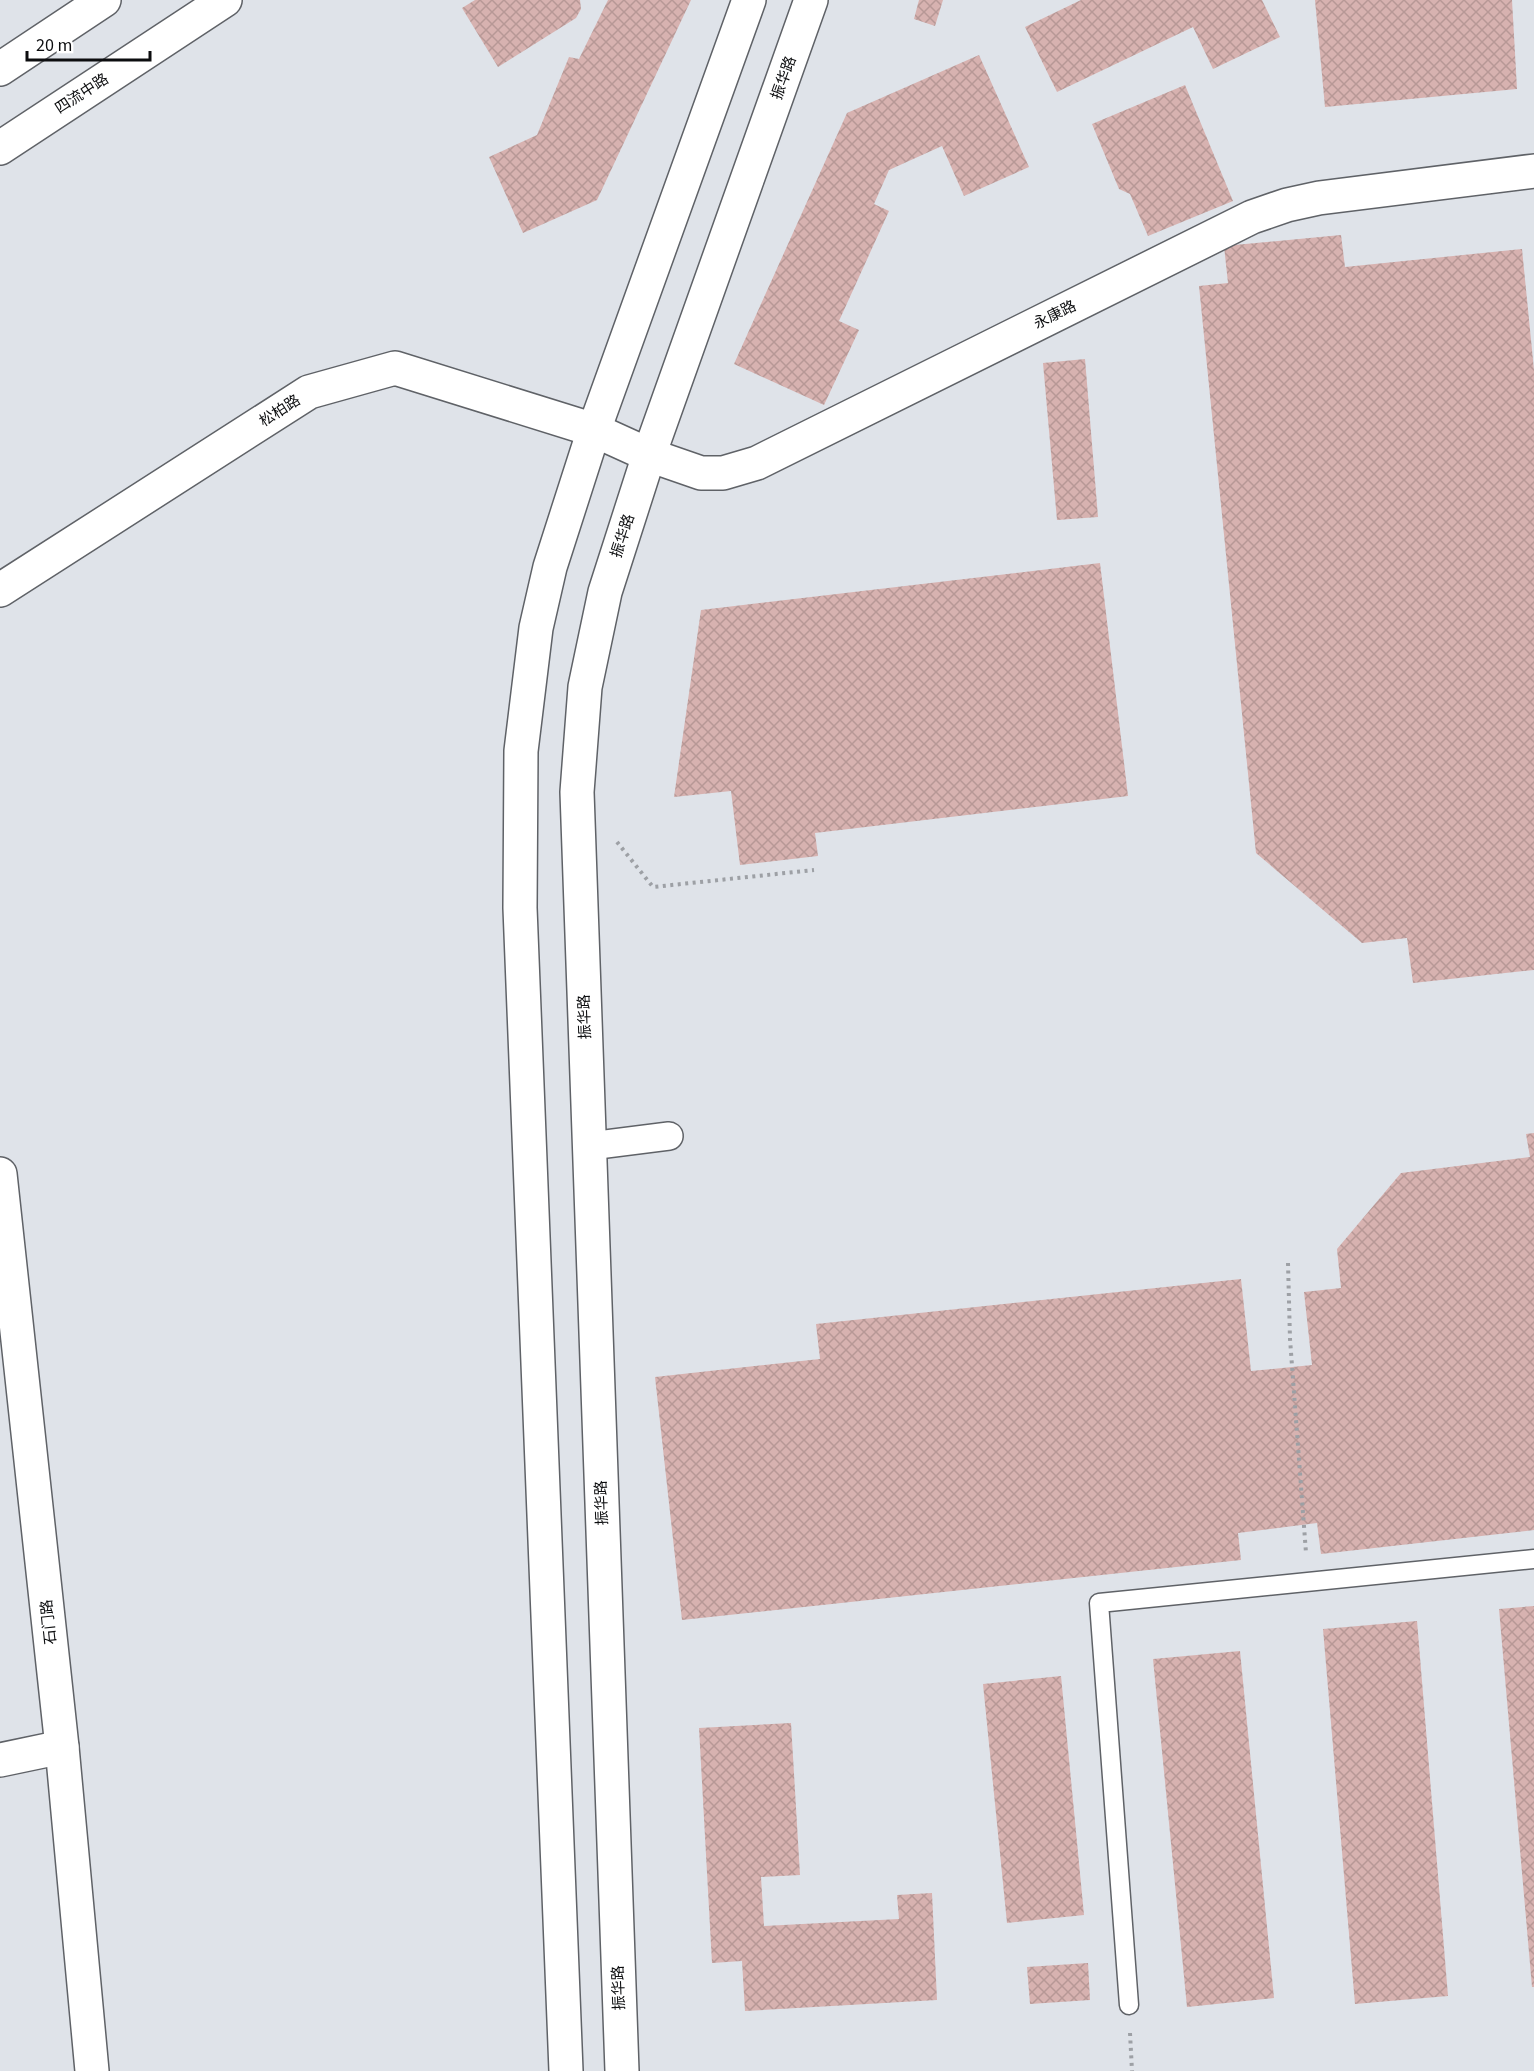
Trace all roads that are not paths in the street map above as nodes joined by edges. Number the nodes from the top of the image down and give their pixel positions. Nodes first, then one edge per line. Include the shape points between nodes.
1 (104, 0) edge
2 (225, 0) edge
3 (749, 0) edge
4 (812, 0) edge
5 (0, 69) edge
6 (0, 148) edge
7 (1534, 171) edge
8 (594, 430) junction
9 (649, 455) junction
10 (0, 591) edge
11 (669, 1137) dead end
12 (590, 1146) junction
13 (0, 1178) edge
14 (1534, 1559) edge
15 (62, 1747) junction
16 (0, 1760) edge
17 (1129, 2005) road end
18 (92, 2071) edge
19 (566, 2071) edge
20 (622, 2071) edge

1 - 5 main road
2 - 6 main road, 四流中路
3 - 8 main road
4 - 9 main road, 振华路
7 - 9 main road, 永康路 via 1287,205 1252,217 757,463 723,473 701,473
8 - 9 main road, 永康路
8 - 10 main road, 松柏路 via 395,368 309,392
8 - 19 main road via 550,567 536,628 521,752 520,908
9 - 12 main road, 振华路 via 605,592 585,687 577,792
11 - 12 street
12 - 20 main road, 振华路
13 - 15 main road, 石门路
14 - 17 lane via 1099,1603
15 - 16 main road
15 - 18 main road, 石门路

